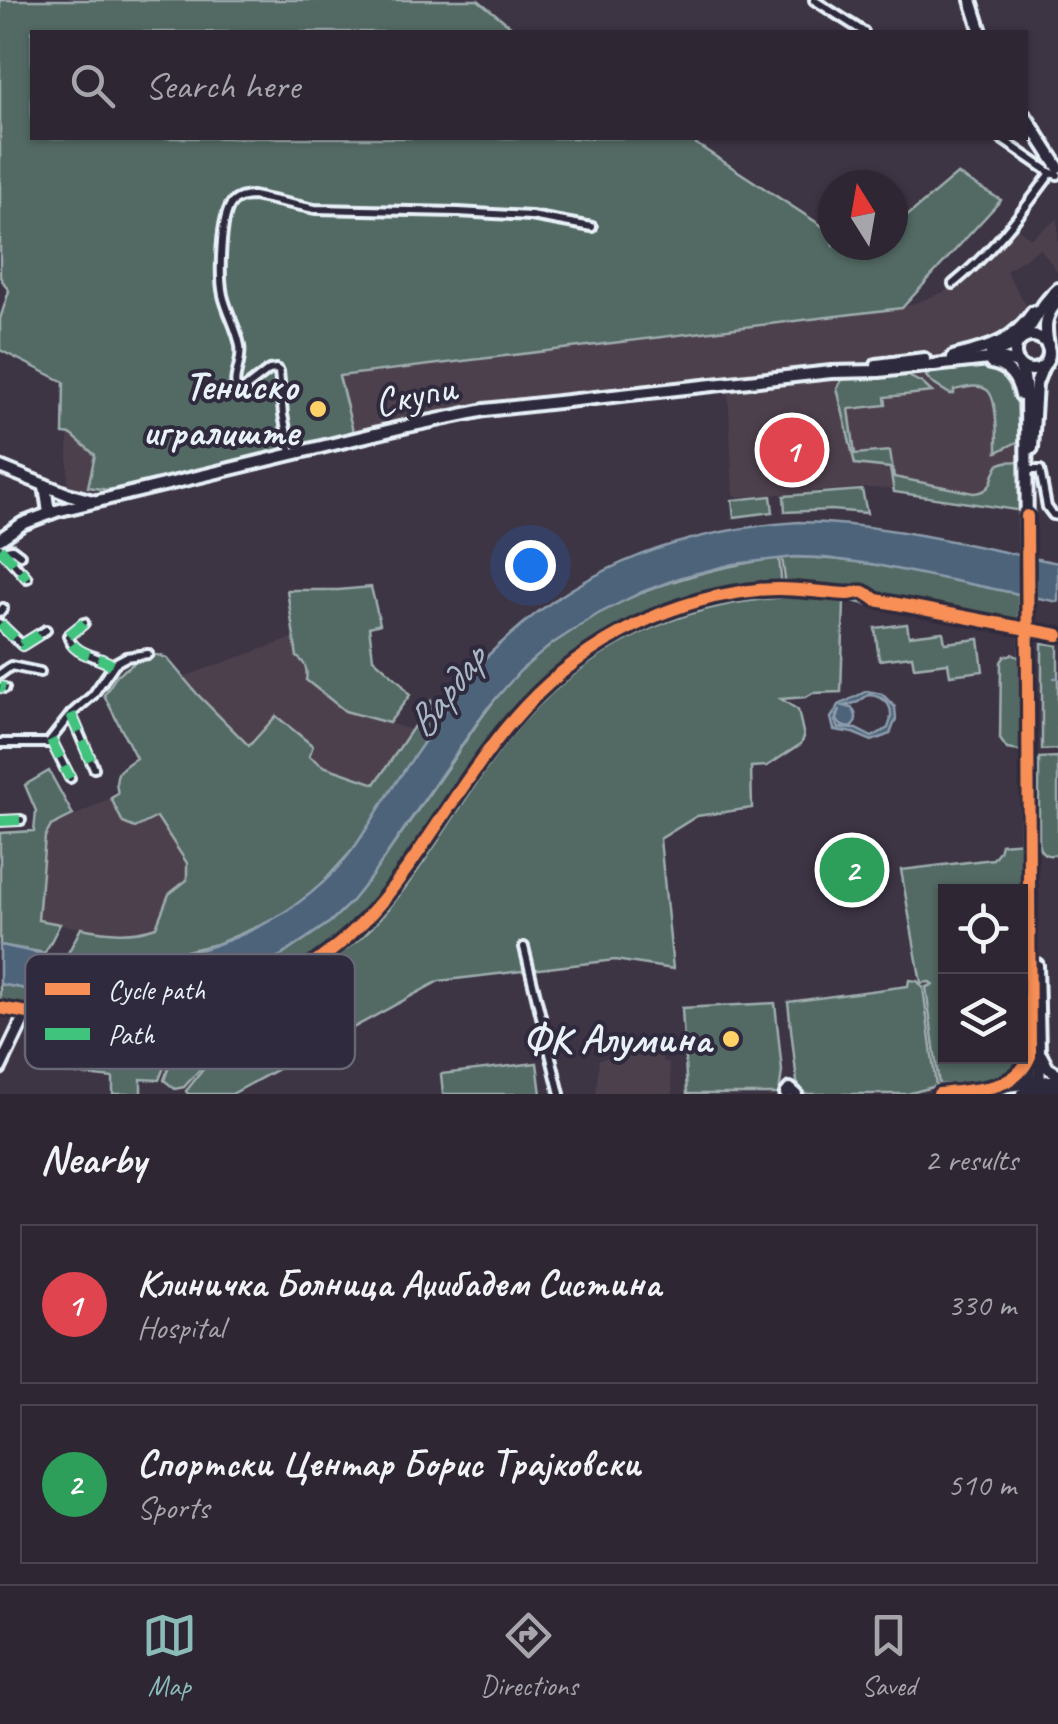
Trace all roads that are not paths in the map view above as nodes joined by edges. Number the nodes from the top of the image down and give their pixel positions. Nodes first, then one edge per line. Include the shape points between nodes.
1 (814, 0) edge
2 (971, 0) edge
3 (861, 30) edge
4 (980, 30) edge
5 (1028, 121) edge
6 (1003, 140) edge
7 (1056, 172) edge
8 (592, 227) dead end
9 (953, 284) dead end
10 (1056, 295) edge
11 (1022, 340) junction
12 (1048, 346) junction
13 (953, 357) junction
14 (970, 361) junction
15 (1018, 363) junction
16 (1043, 366) junction
17 (856, 370) junction
18 (1025, 419) junction
19 (291, 454) junction
20 (0, 467) edge
21 (1032, 470) junction
22 (45, 485) junction
23 (94, 501) junction
24 (49, 513) junction
25 (1030, 516) junction
26 (1058, 516) edge
27 (1, 546) edge
28 (20, 554) dead end
29 (28, 578) dead end
30 (84, 623) dead end
31 (0, 624) edge
32 (46, 630) dead end
33 (148, 654) dead end
34 (112, 665) junction
35 (40, 672) dead end
36 (0, 674) edge
37 (71, 714) junction
38 (51, 740) junction
39 (0, 743) edge
40 (94, 768) dead end
41 (70, 778) dead end
42 (0, 820) edge
43 (21, 820) dead end
44 (524, 947) dead end
45 (24, 1018) dead end
46 (1035, 1050) junction
47 (0, 1068) edge
48 (1058, 1077) edge
49 (992, 1088) junction
50 (1058, 1089) edge
51 (1035, 1090) edge
52 (560, 1094) edge
53 (786, 1094) edge
54 (796, 1094) edge
55 (939, 1094) edge
56 (1022, 1094) edge

1 - 3 street
2 - 4 street
5 - 7 street
6 - 7 street
7 - 9 street via 994,247
8 - 19 street via 531,216 315,209 254,196 234,201 225,220 221,273 240,342 234,386 242,391 269,370 279,372
10 - 11 street
10 - 12 street via 1045,321
10 - 13 street via 1000,344
11 - 12 street via 1037,337
11 - 13 street, Скупи via 1000,352
11 - 15 street
12 - 16 street
13 - 17 street, Скупи
14 - 15 street, Скупи
14 - 17 street, Скупи
14 - 18 street via 1011,372
15 - 16 street via 1031,370
15 - 18 street
16 - 21 street via 1036,384
17 - 19 street, Скупи via 516,406
18 - 25 street
19 - 23 street, Скупи
20 - 22 street
21 - 25 street
21 - 26 street via 1040,470 1047,506
22 - 23 street
22 - 24 street
23 - 24 street, Скупи
24 - 27 street, Скупи via 22,524
25 - 46 street
27 - 28 street
27 - 29 street
30 - 34 street via 69,635 72,645
31 - 32 street via 24,644
33 - 34 street
34 - 37 street
35 - 36 street via 11,666
37 - 38 street
37 - 40 street
38 - 39 street
38 - 41 street
42 - 43 street
44 - 52 street
45 - 47 street
46 - 48 street
46 - 49 street via 1017,1076
46 - 51 street
48 - 51 street
49 - 51 street
49 - 55 street
50 - 51 street
51 - 56 street
53 - 54 street

